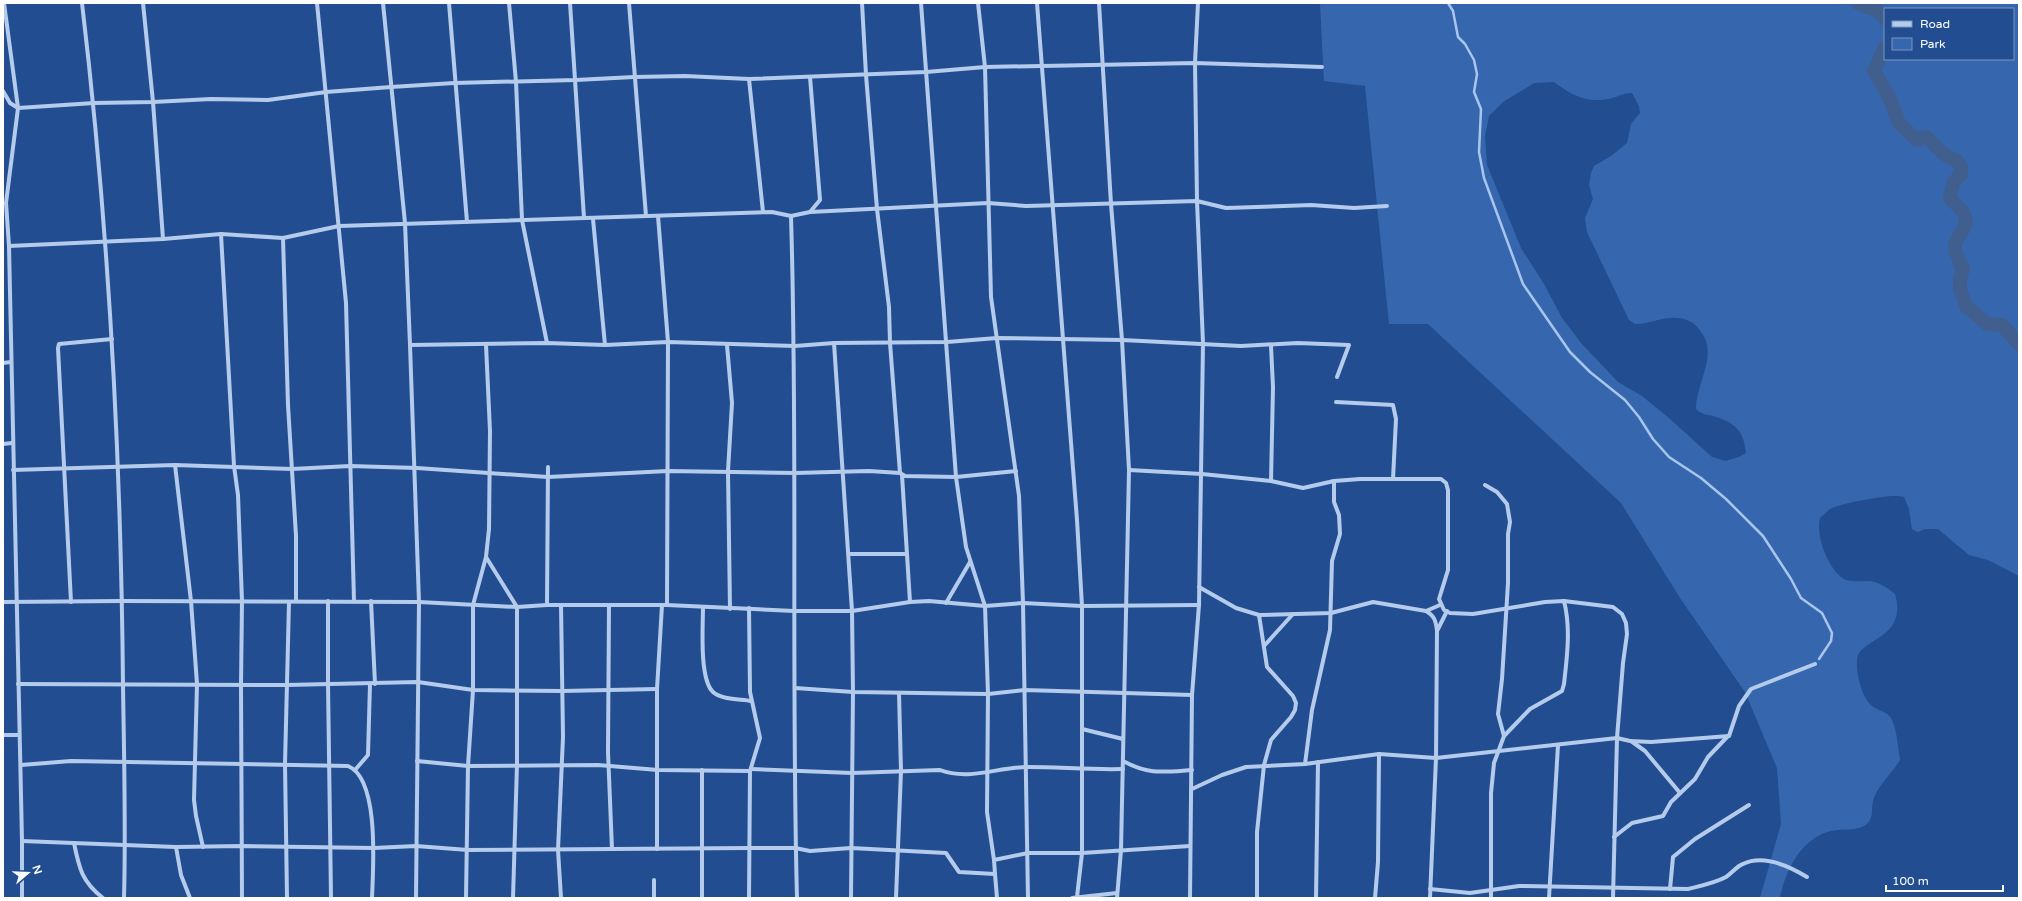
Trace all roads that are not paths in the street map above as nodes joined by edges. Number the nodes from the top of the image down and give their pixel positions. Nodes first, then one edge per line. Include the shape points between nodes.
1 (4, 3) edge
2 (82, 3) edge
3 (143, 3) edge
4 (318, 3) edge
5 (383, 3) edge
6 (449, 3) edge
7 (509, 3) edge
8 (570, 3) edge
9 (629, 3) edge
10 (862, 3) edge
11 (921, 3) edge
12 (978, 3) edge
13 (1037, 3) edge
14 (1099, 3) edge
15 (1198, 3) edge
16 (1195, 63) junction
17 (1103, 66) junction
18 (985, 67) junction
19 (1041, 67) junction
20 (1322, 67) dead end
21 (926, 72) junction
22 (866, 75) junction
23 (634, 77) junction
24 (810, 77) junction
25 (749, 79) junction
26 (576, 80) junction
27 (516, 82) junction
28 (454, 83) junction
29 (391, 87) junction
30 (3, 91) edge
31 (326, 92) junction
32 (153, 102) junction
33 (94, 103) junction
34 (18, 108) junction
35 (1197, 201) junction
36 (988, 203) junction
37 (4, 204) edge
38 (1111, 204) junction
39 (1052, 205) junction
40 (937, 206) junction
41 (1387, 206) dead end
42 (877, 209) junction
43 (763, 212) junction
44 (810, 212) junction
45 (646, 216) junction
46 (658, 216) junction
47 (791, 216) junction
48 (584, 218) junction
49 (593, 219) junction
50 (522, 220) junction
51 (468, 222) junction
52 (405, 223) junction
53 (339, 226) junction
54 (221, 234) junction
55 (283, 238) junction
56 (163, 239) junction
57 (106, 241) junction
58 (9, 246) junction
59 (997, 338) junction
60 (112, 339) junction
61 (1062, 340) junction
62 (1122, 340) junction
63 (668, 342) junction
64 (947, 342) junction
65 (547, 343) junction
66 (834, 343) junction
67 (890, 343) junction
68 (1203, 343) junction
69 (410, 345) junction
70 (486, 345) junction
71 (605, 345) junction
72 (727, 345) junction
73 (795, 346) junction
74 (1271, 346) junction
75 (11, 362) junction
76 (3, 363) edge
77 (1337, 377) dead end
78 (1336, 402) dead end
79 (12, 443) junction
80 (3, 444) edge
81 (176, 465) junction
82 (234, 466) junction
83 (350, 466) junction
84 (117, 467) junction
85 (548, 467) dead end
86 (64, 469) junction
87 (292, 469) junction
88 (13, 470) junction
89 (1129, 470) junction
90 (668, 471) junction
91 (728, 471) junction
92 (842, 471) junction
93 (1016, 472) junction
94 (489, 473) junction
95 (795, 473) junction
96 (901, 474) junction
97 (1202, 474) junction
98 (548, 477) junction
99 (956, 477) junction
100 (1393, 479) junction
101 (1270, 481) junction
102 (1334, 481) junction
103 (1485, 485) dead end
104 (849, 554) junction
105 (906, 554) junction
106 (486, 557) junction
107 (970, 562) junction
108 (1199, 587) junction
109 (242, 600) junction
110 (122, 601) junction
111 (191, 601) junction
112 (296, 601) junction
113 (328, 601) junction
114 (354, 601) junction
115 (371, 601) junction
116 (1564, 601) junction
117 (3, 602) edge
118 (71, 602) junction
119 (289, 602) junction
120 (419, 602) junction
121 (910, 602) junction
122 (16, 603) junction
123 (946, 603) junction
124 (1023, 603) junction
125 (473, 605) junction
126 (547, 605) junction
127 (561, 605) junction
128 (608, 605) junction
129 (662, 605) junction
130 (667, 605) junction
131 (1127, 605) junction
132 (1199, 605) junction
133 (1440, 605) junction
134 (985, 606) junction
135 (1082, 606) junction
136 (517, 607) junction
137 (703, 607) junction
138 (748, 608) junction
139 (730, 609) junction
140 (1506, 609) junction
141 (794, 611) junction
142 (852, 611) junction
143 (1426, 611) junction
144 (1447, 611) junction
145 (1331, 613) junction
146 (1292, 614) junction
147 (1259, 615) junction
148 (1437, 632) junction
149 (1264, 646) junction
150 (1815, 664) dead end
151 (418, 682) junction
152 (18, 684) junction
153 (123, 684) junction
154 (197, 684) junction
155 (328, 684) junction
156 (372, 684) junction
157 (241, 685) junction
158 (286, 685) junction
159 (795, 688) junction
160 (609, 689) junction
161 (657, 689) junction
162 (473, 690) junction
163 (1024, 690) junction
164 (518, 691) junction
165 (562, 691) junction
166 (853, 692) junction
167 (899, 693) junction
168 (1082, 693) junction
169 (1124, 693) junction
170 (988, 694) junction
171 (1192, 695) junction
172 (751, 701) junction
173 (1082, 729) junction
174 (3, 734) edge
175 (19, 735) junction
176 (1504, 736) junction
177 (1728, 736) junction
178 (1617, 738) junction
179 (1123, 739) junction
180 (1630, 741) junction
181 (1558, 745) junction
182 (1498, 751) junction
183 (1379, 754) junction
184 (1436, 758) junction
185 (1123, 760) junction
186 (417, 761) junction
187 (1318, 762) junction
188 (124, 763) junction
189 (195, 763) junction
190 (242, 763) junction
191 (286, 764) junction
192 (517, 764) junction
193 (562, 764) junction
194 (1305, 764) junction
195 (21, 765) junction
196 (329, 765) junction
197 (1264, 765) junction
198 (468, 766) junction
199 (608, 766) junction
200 (1026, 767) junction
201 (1123, 769) junction
202 (356, 770) junction
203 (658, 770) junction
204 (702, 770) junction
205 (751, 770) junction
206 (1082, 770) junction
207 (1192, 770) junction
208 (795, 771) junction
209 (901, 771) junction
210 (987, 772) junction
211 (852, 773) junction
212 (1192, 789) junction
213 (1680, 793) junction
214 (1749, 805) dead end
215 (1614, 837) junction
216 (22, 841) junction
217 (74, 843) junction
218 (126, 844) junction
219 (242, 846) junction
220 (416, 846) junction
221 (1190, 846) junction
222 (176, 847) junction
223 (203, 847) junction
224 (286, 847) junction
225 (330, 848) junction
226 (374, 848) junction
227 (750, 848) junction
228 (796, 848) junction
229 (851, 848) junction
230 (657, 849) junction
231 (703, 849) junction
232 (468, 850) junction
233 (514, 850) junction
234 (558, 850) junction
235 (612, 850) junction
236 (898, 850) junction
237 (1121, 850) junction
238 (1028, 853) junction
239 (1082, 853) junction
240 (994, 860) junction
241 (995, 874) junction
242 (1807, 877) dead end
243 (654, 880) dead end
244 (1549, 886) junction
245 (1613, 888) junction
246 (1430, 889) junction
247 (1670, 890) junction
248 (1491, 891) junction
249 (1117, 896) edge
250 (1074, 897) edge
251 (22, 898) edge
252 (103, 898) edge
253 (124, 898) edge
254 (190, 898) edge
255 (242, 898) edge
256 (286, 898) edge
257 (331, 898) edge
258 (372, 898) edge
259 (416, 898) edge
260 (466, 898) edge
261 (513, 898) edge
262 (560, 898) edge
263 (654, 898) edge
264 (702, 898) edge
265 (749, 898) edge
266 (797, 898) edge
267 (851, 898) edge
268 (896, 898) edge
269 (997, 898) edge
270 (1028, 898) edge
271 (1190, 898) edge
272 (1257, 898) edge
273 (1316, 898) edge
274 (1375, 898) edge
275 (1430, 898) edge
276 (1491, 898) edge
277 (1549, 898) edge
278 (1613, 898) edge

1 - 34 street
2 - 33 street
3 - 32 street
4 - 31 street
5 - 29 street
6 - 28 street
7 - 27 street
8 - 26 street
9 - 23 street
10 - 22 street
11 - 21 street
12 - 18 street
13 - 19 street
14 - 17 street
15 - 16 street
16 - 17 street
16 - 20 street
16 - 35 street
17 - 19 street
17 - 38 street
18 - 19 street
18 - 21 street
18 - 36 street
19 - 39 street
21 - 22 street
21 - 40 street
22 - 24 street
22 - 42 street
23 - 25 street
23 - 26 street
23 - 45 street
24 - 25 street
24 - 44 street via 820,200
25 - 43 street
26 - 27 street
26 - 48 street
27 - 28 street
27 - 50 street
28 - 29 street
28 - 51 street
29 - 31 street
29 - 52 street
30 - 34 street via 10,104
31 - 32 street via 268,100
31 - 53 street
32 - 33 street
32 - 56 street
33 - 34 street
33 - 57 street
34 - 37 street
35 - 38 street
35 - 41 street via 1226,208
35 - 68 street
36 - 39 street
36 - 40 street
36 - 59 street via 991,297
37 - 58 street
38 - 39 street
38 - 62 street
39 - 61 street
40 - 42 street
40 - 64 street
42 - 44 street
42 - 67 street via 889,307
43 - 46 street
43 - 47 street
44 - 47 street
45 - 46 street
45 - 49 street
46 - 63 street
47 - 73 street
48 - 49 street
48 - 50 street
49 - 71 street
50 - 51 street
50 - 65 street
51 - 52 street
52 - 53 street
52 - 69 street
53 - 55 street
53 - 83 street via 346,303
54 - 55 street
54 - 56 street
54 - 82 street
55 - 87 street
56 - 57 street
57 - 58 street
57 - 60 street
58 - 75 street
59 - 61 street
59 - 64 street
59 - 93 street
60 - 84 street
60 - 86 street via 59,344
61 - 62 street
61 - 135 street
62 - 68 street
62 - 89 street
63 - 71 street
63 - 72 street
63 - 90 street
64 - 67 street
64 - 99 street
65 - 70 street
65 - 71 street
66 - 67 street
66 - 73 street
66 - 92 street
67 - 96 street
68 - 74 street
68 - 97 street
69 - 70 street
69 - 120 street
70 - 94 street
72 - 73 street
72 - 91 street via 732,403
73 - 95 street
74 - 77 street via 1298,343 1349,345
74 - 101 street via 1273,387
75 - 76 street
75 - 79 street
78 - 100 street via 1393,404 1396,419
79 - 80 street
79 - 88 street
81 - 82 street
81 - 84 street
81 - 111 street
82 - 87 street
82 - 109 street via 238,495
83 - 87 street
83 - 94 street
83 - 114 street
84 - 86 street
84 - 110 street
85 - 98 street
86 - 88 street
86 - 118 street
87 - 112 street
88 - 122 street
89 - 97 street
89 - 131 street
90 - 91 street
90 - 98 street
90 - 130 street
91 - 95 street
91 - 139 street
92 - 95 street
92 - 96 street
92 - 104 street
93 - 99 street
93 - 124 street
94 - 98 street
94 - 106 street
95 - 141 street
96 - 99 street
96 - 105 street
97 - 101 street
97 - 108 street
98 - 126 street
99 - 107 street
100 - 102 street
100 - 133 street via 1435,478 1446,483 1448,570 1439,599
101 - 102 street via 1303,488
102 - 145 street via 1334,502 1339,515 1340,534 1332,561
103 - 140 street via 1497,492 1507,504 1510,522
104 - 105 street
104 - 142 street
105 - 121 street
106 - 125 street
106 - 136 street
107 - 123 street
107 - 134 street
108 - 132 street
108 - 147 street via 1236,608
109 - 111 street
109 - 119 street
109 - 157 street
110 - 111 street
110 - 118 street
110 - 153 street
111 - 154 street
112 - 113 street
112 - 119 street
113 - 114 street
113 - 155 street
114 - 115 street
115 - 120 street
115 - 156 street
116 - 140 street
116 - 176 street via 1568,617 1568,635 1562,691 1530,709
116 - 178 street via 1613,608 1622,614 1626,623
117 - 122 street
118 - 122 street
119 - 158 street
120 - 125 street
120 - 151 street
121 - 123 street
121 - 142 street
122 - 152 street
123 - 134 street
124 - 134 street
124 - 135 street
124 - 163 street
125 - 136 street
125 - 162 street
126 - 127 street
126 - 136 street
127 - 128 street
127 - 165 street
128 - 129 street
128 - 160 street
129 - 130 street
129 - 161 street
130 - 137 street
131 - 132 street
131 - 135 street
131 - 169 street
132 - 171 street
133 - 143 street
133 - 144 street
134 - 170 street
135 - 168 street
136 - 164 street
137 - 139 street
137 - 172 street via 702,649 712,691 720,696
138 - 139 street
138 - 141 street
138 - 172 street
140 - 144 street via 1473,614
140 - 176 street via 1498,714
141 - 142 street
141 - 159 street
142 - 166 street
143 - 145 street via 1373,602
143 - 148 street via 1436,621
144 - 148 street
145 - 146 street
145 - 194 street via 1330,630 1312,710
146 - 147 street
146 - 149 street
147 - 149 street
148 - 184 street
149 - 197 street via 1267,667 1293,696 1296,703 1291,717 1272,740
150 - 177 street via 1751,689 1740,706
151 - 156 street
151 - 162 street
151 - 186 street
152 - 153 street
152 - 175 street
153 - 154 street
153 - 188 street
154 - 157 street
154 - 189 street
155 - 156 street
155 - 158 street
155 - 196 street
156 - 202 street via 368,755
157 - 158 street
157 - 190 street
158 - 191 street
159 - 166 street
159 - 208 street
160 - 161 street
160 - 165 street
160 - 199 street
161 - 203 street
162 - 164 street
162 - 198 street
163 - 168 street
163 - 170 street
163 - 200 street
164 - 165 street
164 - 192 street
165 - 193 street
166 - 167 street
166 - 211 street
167 - 170 street
167 - 209 street
168 - 169 street
168 - 173 street
169 - 171 street
169 - 179 street
170 - 210 street
171 - 207 street
172 - 205 street via 760,738
173 - 179 street
173 - 206 street
174 - 175 street
175 - 195 street
176 - 182 street
177 - 180 street via 1651,742
177 - 213 street via 1708,757 1695,779
178 - 180 street
178 - 181 street
178 - 215 street
179 - 185 street
180 - 213 street via 1645,751
181 - 182 street
181 - 244 street
182 - 184 street
182 - 248 street via 1490,794
183 - 184 street
183 - 187 street
183 - 274 street
184 - 246 street
185 - 201 street
185 - 207 street via 1150,772
186 - 198 street
186 - 220 street
187 - 194 street
187 - 273 street
188 - 189 street
188 - 195 street via 70,761
188 - 218 street
189 - 190 street
189 - 223 street via 194,800
190 - 191 street
190 - 219 street
191 - 196 street
191 - 224 street
192 - 193 street
192 - 198 street
192 - 233 street
193 - 199 street
193 - 234 street
194 - 197 street
195 - 216 street
196 - 202 street via 348,766
196 - 225 street
197 - 212 street via 1232,770
197 - 272 street via 1257,832
198 - 232 street
199 - 203 street
199 - 235 street
200 - 206 street
200 - 210 street
200 - 238 street
201 - 206 street
201 - 237 street
202 - 226 street via 368,795
203 - 204 street
203 - 230 street
204 - 205 street
204 - 231 street
205 - 208 street
205 - 227 street
206 - 239 street
207 - 212 street
208 - 211 street
208 - 228 street
209 - 210 street via 940,770 965,775
209 - 211 street
209 - 236 street
210 - 240 street via 987,812
211 - 229 street
212 - 221 street
213 - 215 street via 1661,818 1632,823
214 - 247 street via 1673,856
215 - 245 street
216 - 217 street
216 - 251 street
217 - 218 street
217 - 252 street via 79,870 89,886
218 - 222 street
218 - 253 street
219 - 223 street
219 - 224 street
219 - 255 street
220 - 226 street
220 - 232 street
220 - 259 street
221 - 237 street
221 - 271 street
222 - 223 street
222 - 254 street via 181,876
224 - 225 street
224 - 256 street
225 - 226 street
225 - 257 street
226 - 258 street
227 - 228 street
227 - 231 street
227 - 265 street
228 - 229 street via 810,851
228 - 266 street
229 - 236 street
229 - 267 street
230 - 231 street
230 - 235 street
231 - 264 street
232 - 233 street
232 - 260 street
233 - 234 street
233 - 261 street
234 - 235 street
234 - 262 street
236 - 241 street via 946,853 959,872
236 - 268 street
237 - 239 street
237 - 249 street
238 - 239 street
238 - 240 street
238 - 270 street
239 - 250 street
240 - 241 street
241 - 269 street
242 - 247 street via 1785,864 1754,861 1742,864 1726,877 1708,884
243 - 263 street
244 - 245 street
244 - 248 street via 1506,887
244 - 277 street
245 - 247 street
245 - 278 street
246 - 248 street via 1470,893
246 - 275 street
248 - 276 street
249 - 250 street

